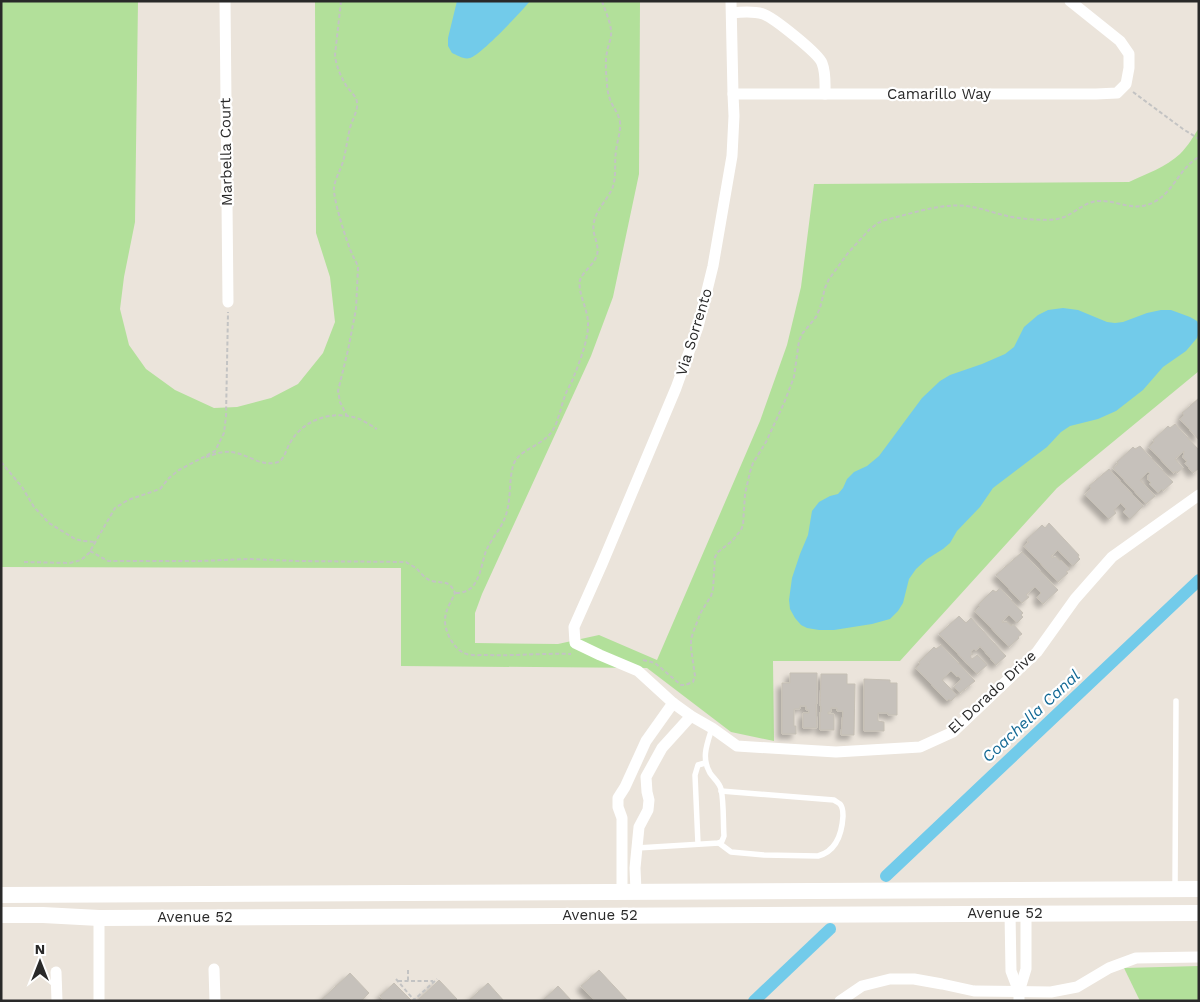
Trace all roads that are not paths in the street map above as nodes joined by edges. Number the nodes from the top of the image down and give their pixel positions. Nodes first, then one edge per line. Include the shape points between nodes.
1 (225, 1) edge
2 (1070, 1) edge
3 (731, 7) edge
4 (732, 94) junction
5 (825, 94) junction
6 (228, 302) road end
7 (1199, 495) edge
8 (574, 648) joint
9 (1176, 701) dead end
10 (673, 703) junction
11 (690, 716) junction
12 (712, 728) junction
13 (706, 763) junction
14 (625, 787) junction
15 (647, 792) junction
16 (722, 792) junction
17 (698, 844) junction
18 (719, 844) junction
19 (637, 848) junction
20 (1, 883) edge
21 (1108, 889) junction
22 (1171, 889) junction
23 (1199, 889) edge
24 (629, 891) junction
25 (763, 891) junction
26 (384, 893) junction
27 (1, 895) edge
28 (98, 895) junction
29 (1017, 913) junction
30 (1078, 913) junction
31 (1199, 913) edge
32 (1, 915) edge
33 (532, 915) junction
34 (654, 915) junction
35 (284, 917) junction
36 (99, 918) junction
37 (1, 926) edge
38 (1199, 957) edge
39 (214, 969) dead end
40 (56, 972) dead end
41 (1019, 996) edge
42 (57, 1001) edge
43 (99, 1001) edge
44 (215, 1001) edge
45 (840, 1001) edge

1 - 6 street, Marbella Court
2 - 5 street, Camarillo Way via 1120,41 1129,54 1126,84 1117,93
3 - 4 street, Via Sorrento
3 - 5 street via 763,14 788,29 822,60
4 - 5 street, Camarillo Way
4 - 8 street, Via Sorrento via 732,156 713,266 698,326 676,388 574,627
7 - 12 street, El Dorado Drive via 1112,557 1075,599 1036,652 953,732 920,747 836,752 737,746
8 - 10 street, El Dorado Drive via 638,671
9 - 22 lane
10 - 11 street, El Dorado Drive
10 - 14 street via 646,741
11 - 12 street, El Dorado Drive
11 - 15 street via 662,748 646,777
12 - 13 lane via 706,747
13 - 16 lane
13 - 17 lane via 698,765 695,775
14 - 15 street
14 - 24 street via 618,798 618,807 622,818
15 - 19 street via 648,810 639,826
16 - 18 lane via 724,836
16 - 18 lane via 834,800 843,810 842,829 829,851 818,856 731,852
17 - 18 lane
17 - 19 lane
19 - 24 street
20 - 28 main road
21 - 22 main road, Avenue 52
21 - 25 main road, Avenue 52
21 - 29 main road via 1069,899 1024,899 1017,902
22 - 23 main road, Avenue 52
22 - 30 main road via 1164,900 1150,904 1116,904
24 - 25 main road, Avenue 52
24 - 26 main road, Avenue 52
24 - 33 main road via 631,903 574,904
25 - 34 main road via 714,901 664,901 658,903
26 - 28 main road, Avenue 52
26 - 35 main road via 354,903 288,904
27 - 28 main road, Avenue 52
29 - 30 main road, Avenue 52
29 - 34 main road, Avenue 52
29 - 41 street via 1011,971
29 - 41 street via 1026,969
30 - 31 main road, Avenue 52
32 - 36 main road, Avenue 52
33 - 34 main road, Avenue 52
33 - 35 main road, Avenue 52
35 - 36 main road, Avenue 52
36 - 37 main road
36 - 43 street
38 - 41 street via 1136,958 1109,968 1077,987
39 - 44 street
40 - 42 street
41 - 45 street via 914,979 890,979 862,986

